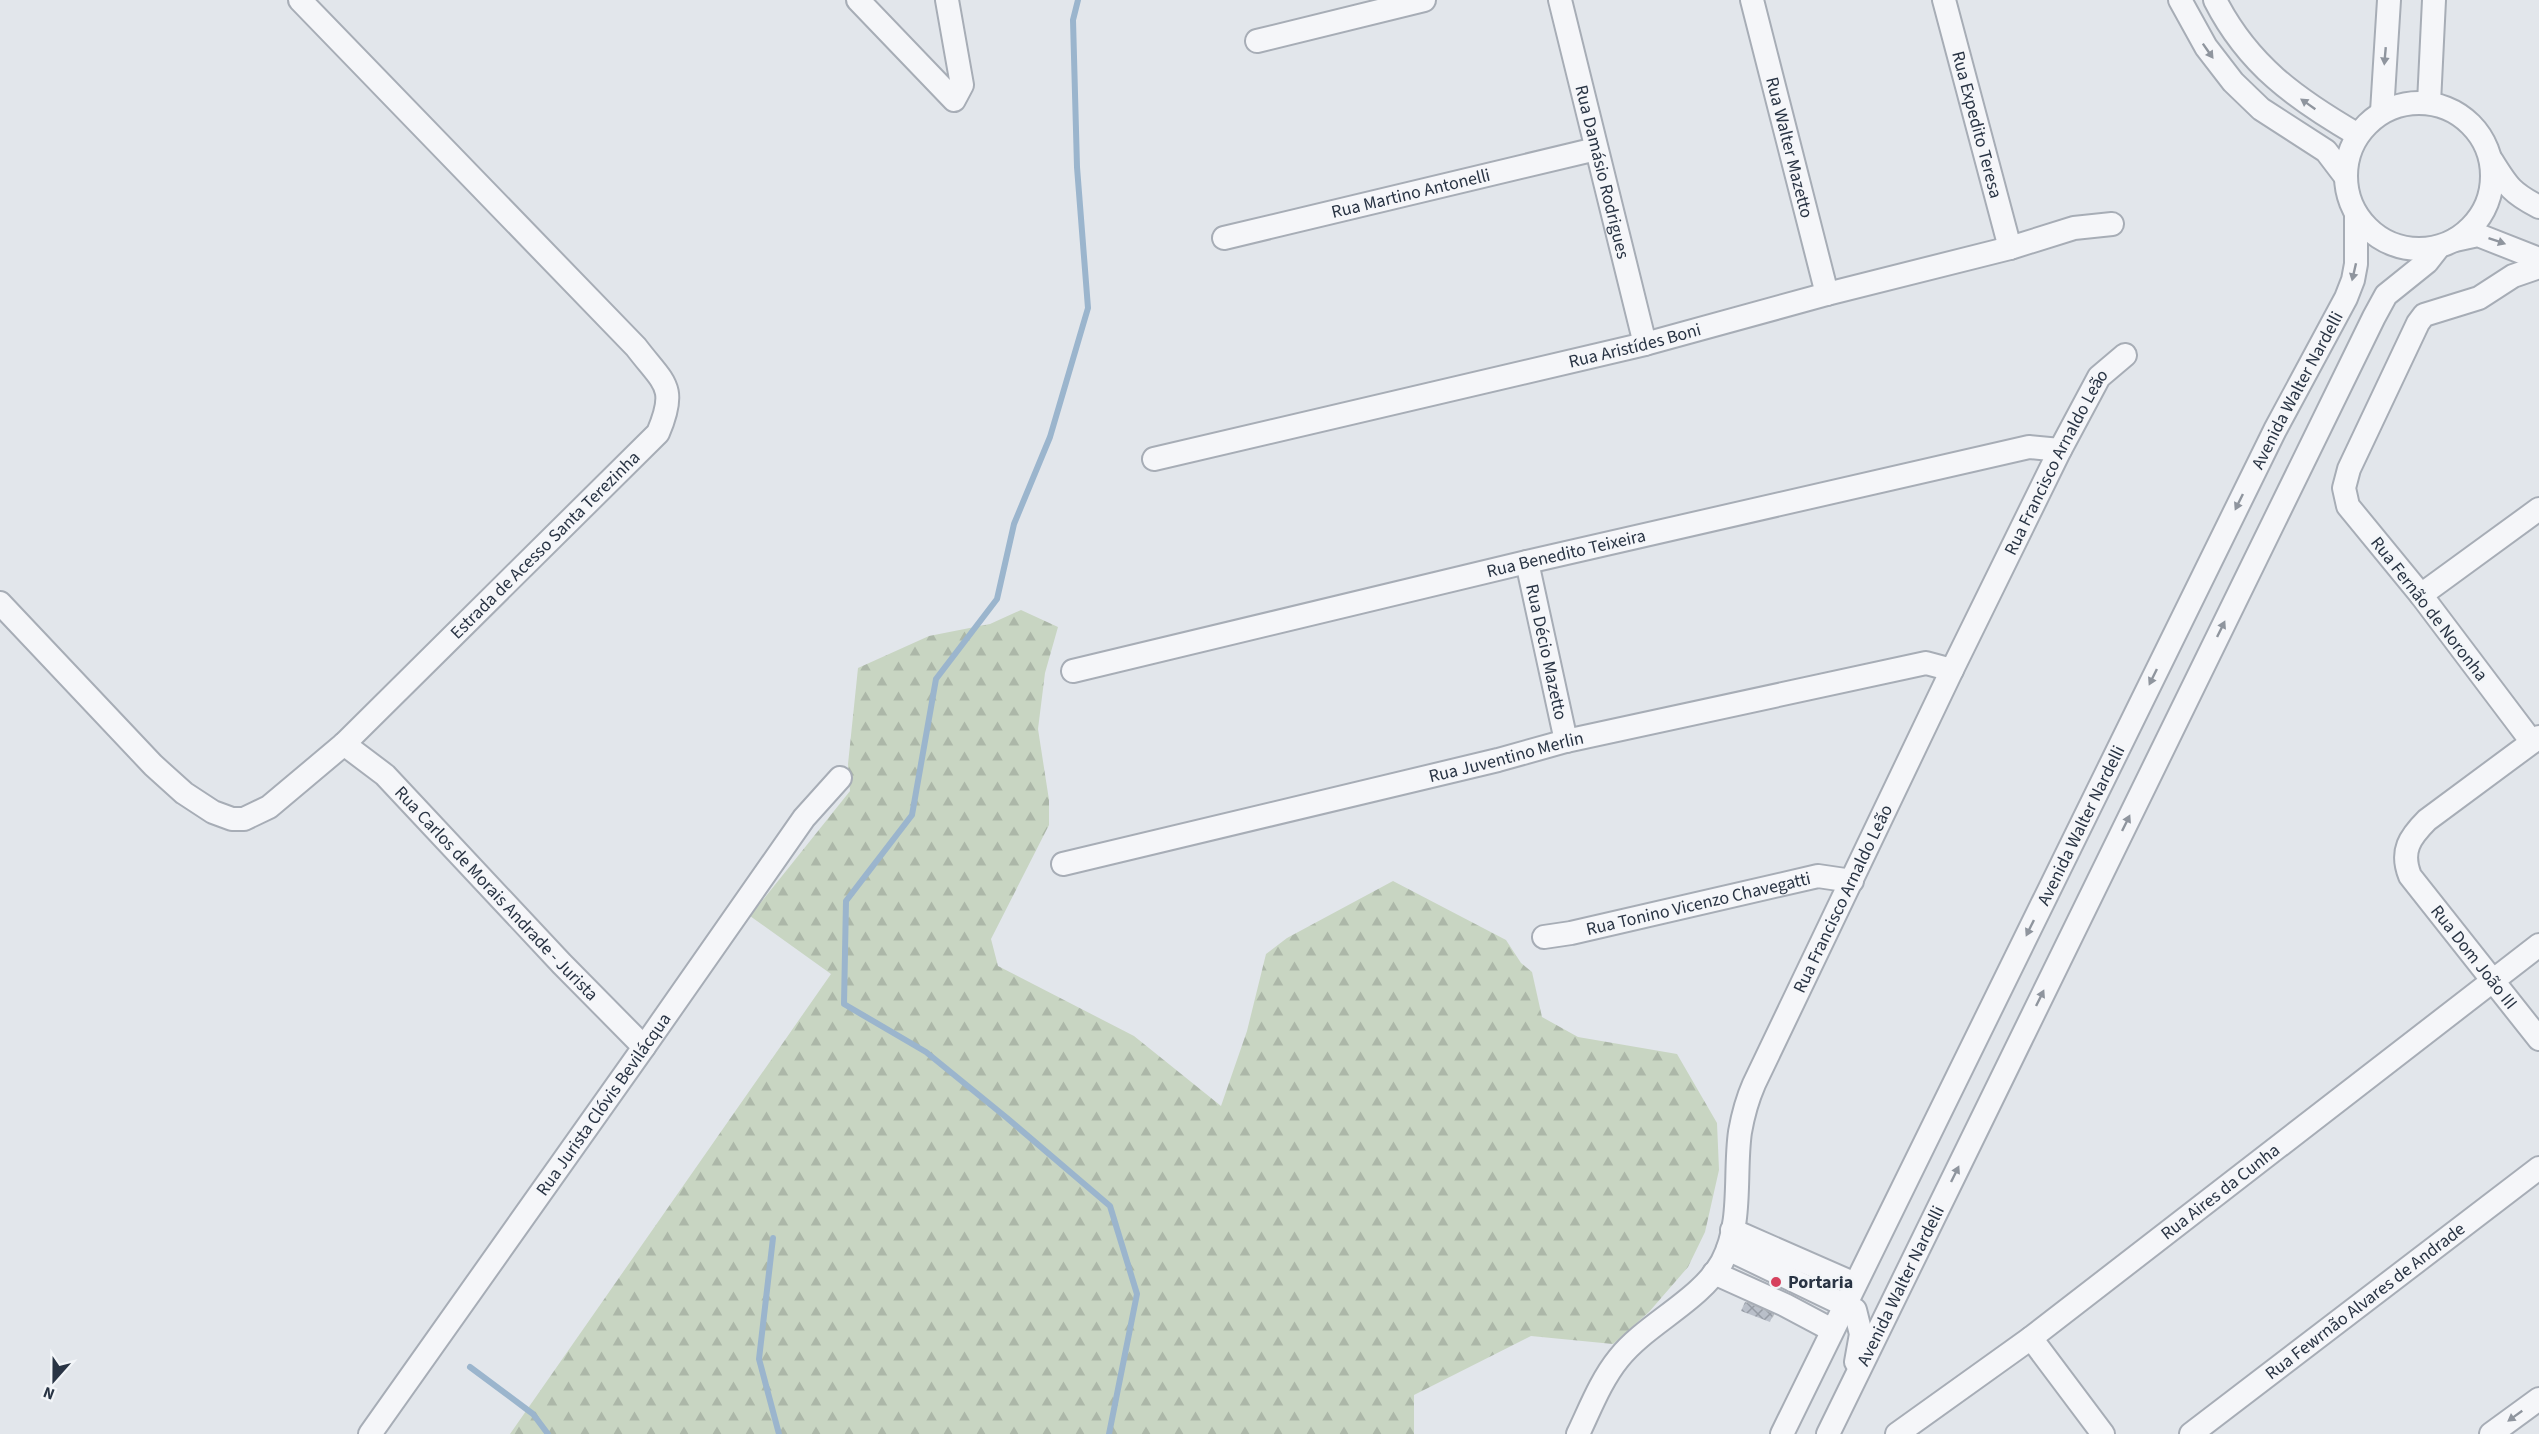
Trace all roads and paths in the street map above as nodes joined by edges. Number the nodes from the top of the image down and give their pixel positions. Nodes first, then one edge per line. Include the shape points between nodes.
1 (300, 0) edge
2 (858, 0) edge
3 (947, 0) edge
4 (1424, 0) edge
5 (1560, 0) edge
6 (1752, 0) edge
7 (1944, 0) edge
8 (2180, 0) edge
9 (2215, 0) edge
10 (2389, 0) edge
11 (2434, 0) edge
12 (1257, 41) dead end
13 (2429, 103) junction
14 (2382, 112) junction
15 (2358, 135) junction
16 (1596, 149) junction
17 (2491, 161) junction
18 (2345, 176) junction
19 (2539, 207) edge
20 (2356, 213) junction
21 (2112, 224) dead end
22 (1224, 238) dead end
23 (2446, 244) junction
24 (2010, 248) junction
25 (2539, 259) edge
26 (2539, 267) edge
27 (1827, 294) junction
28 (1645, 344) junction
29 (2125, 355) dead end
30 (2060, 450) junction
31 (1154, 459) dead end
32 (2539, 509) edge
33 (1527, 562) junction
34 (2421, 596) junction
35 (0, 603) edge
36 (1952, 670) junction
37 (1073, 671) dead end
38 (2536, 740) edge
39 (1566, 741) junction
40 (344, 744) junction
41 (840, 778) dead end
42 (1063, 864) dead end
43 (1852, 881) junction
44 (1544, 937) dead end
45 (2539, 945) edge
46 (2493, 980) junction
47 (2539, 1039) edge
48 (645, 1047) junction
49 (2539, 1168) edge
50 (1725, 1252) junction
51 (1844, 1306) junction
52 (2031, 1338) junction
53 (1848, 1393) junction
54 (2539, 1399) edge
55 (370, 1434) edge
56 (1578, 1434) edge
57 (1782, 1434) edge
58 (1828, 1434) edge
59 (1897, 1434) edge
60 (2103, 1434) edge
61 (2191, 1434) edge
62 (2491, 1434) edge

1 - 40 street, Estrada de Acesso Santa Terezinha via 636,347 668,389 668,409 658,433
2 - 3 street via 954,100 962,85
4 - 12 street
5 - 16 street, Rua Damásio Rodrigues
6 - 27 street, Rua Walter Mazetto
7 - 24 street, Rua Expedito Teresa
8 -> 18 street via 2206,47 2229,77 2261,109 2326,151
15 -> 9 street via 2268,74 2234,34
10 -> 14 street
11 - 13 street
13 - 14 street via 2413,102
13 - 17 street via 2451,110 2469,122 2487,147
14 - 15 street
15 - 18 street via 2346,161
16 - 22 street, Rua Martino Antonelli
16 - 28 street, Rua Damásio Rodrigues
17 - 19 street via 2507,187
17 - 23 street via 2492,186 2484,211 2474,225
18 - 20 street
20 - 23 street via 2374,234 2390,243 2407,248
20 -> 51 street, Avenida Walter Nardelli via 2356,264 2346,298 2275,430
21 - 24 street, Rua Aristídes Boni via 2074,228
23 -> 25 street via 2478,235
53 -> 23 street, Avenida Walter Nardelli via 2373,317 2386,295
24 - 27 street, Rua Aristídes Boni
26 - 34 street, Rua Fernão de Noronha via 2513,276 2479,297 2424,315 2349,469 2344,488 2348,506
27 - 28 street, Rua Aristídes Boni
28 - 31 street, Rua Aristídes Boni
29 - 30 street, Rua Francisco Arnaldo Leão via 2099,377
30 - 33 street, Rua Benedito Teixeira via 2029,447
30 - 36 street, Rua Francisco Arnaldo Leão
32 - 34 street
33 - 37 street, Rua Benedito Teixeira
33 - 39 street, Rua Décio Mazetto
34 - 38 street, Rua Fernão de Noronha
35 - 40 street, Estrada de Acesso Santa Terezinha via 153,765 213,812 232,819 255,815
36 - 39 street, Rua Juventino Merlin via 1926,663
36 - 43 street, Rua Francisco Arnaldo Leão
38 - 46 street, Rua Dom João III via 2427,820 2412,836 2404,853 2410,876
39 - 42 street, Rua Juventino Merlin
40 - 48 street, Rua Carlos de Morais Andrade - Jurista via 385,776
41 - 48 street, Rua Jurista Clóvis Bevilácqua via 804,818
43 - 44 street, Rua Tonino Vicenzo Chavegatti via 1818,876
43 - 50 street, Rua Francisco Arnaldo Leão via 1748,1099
45 - 46 street, Rua Aires da Cunha
46 - 47 street, Rua Dom João III
46 - 52 street, Rua Aires da Cunha
48 - 55 street, Rua Jurista Clóvis Bevilácqua
49 - 61 street, Rua Fewrnão Alvares de Andrade
50 - 51 street via 1785,1266
50 - 51 street via 1785,1305
50 - 56 street via 1680,1306 1619,1357
51 - 53 street via 1855,1310 1861,1334
51 - 57 street, Avenida Walter Nardelli
52 - 59 street, Rua Aires da Cunha
52 - 60 street
53 - 58 street, Avenida Walter Nardelli
54 -> 62 street

